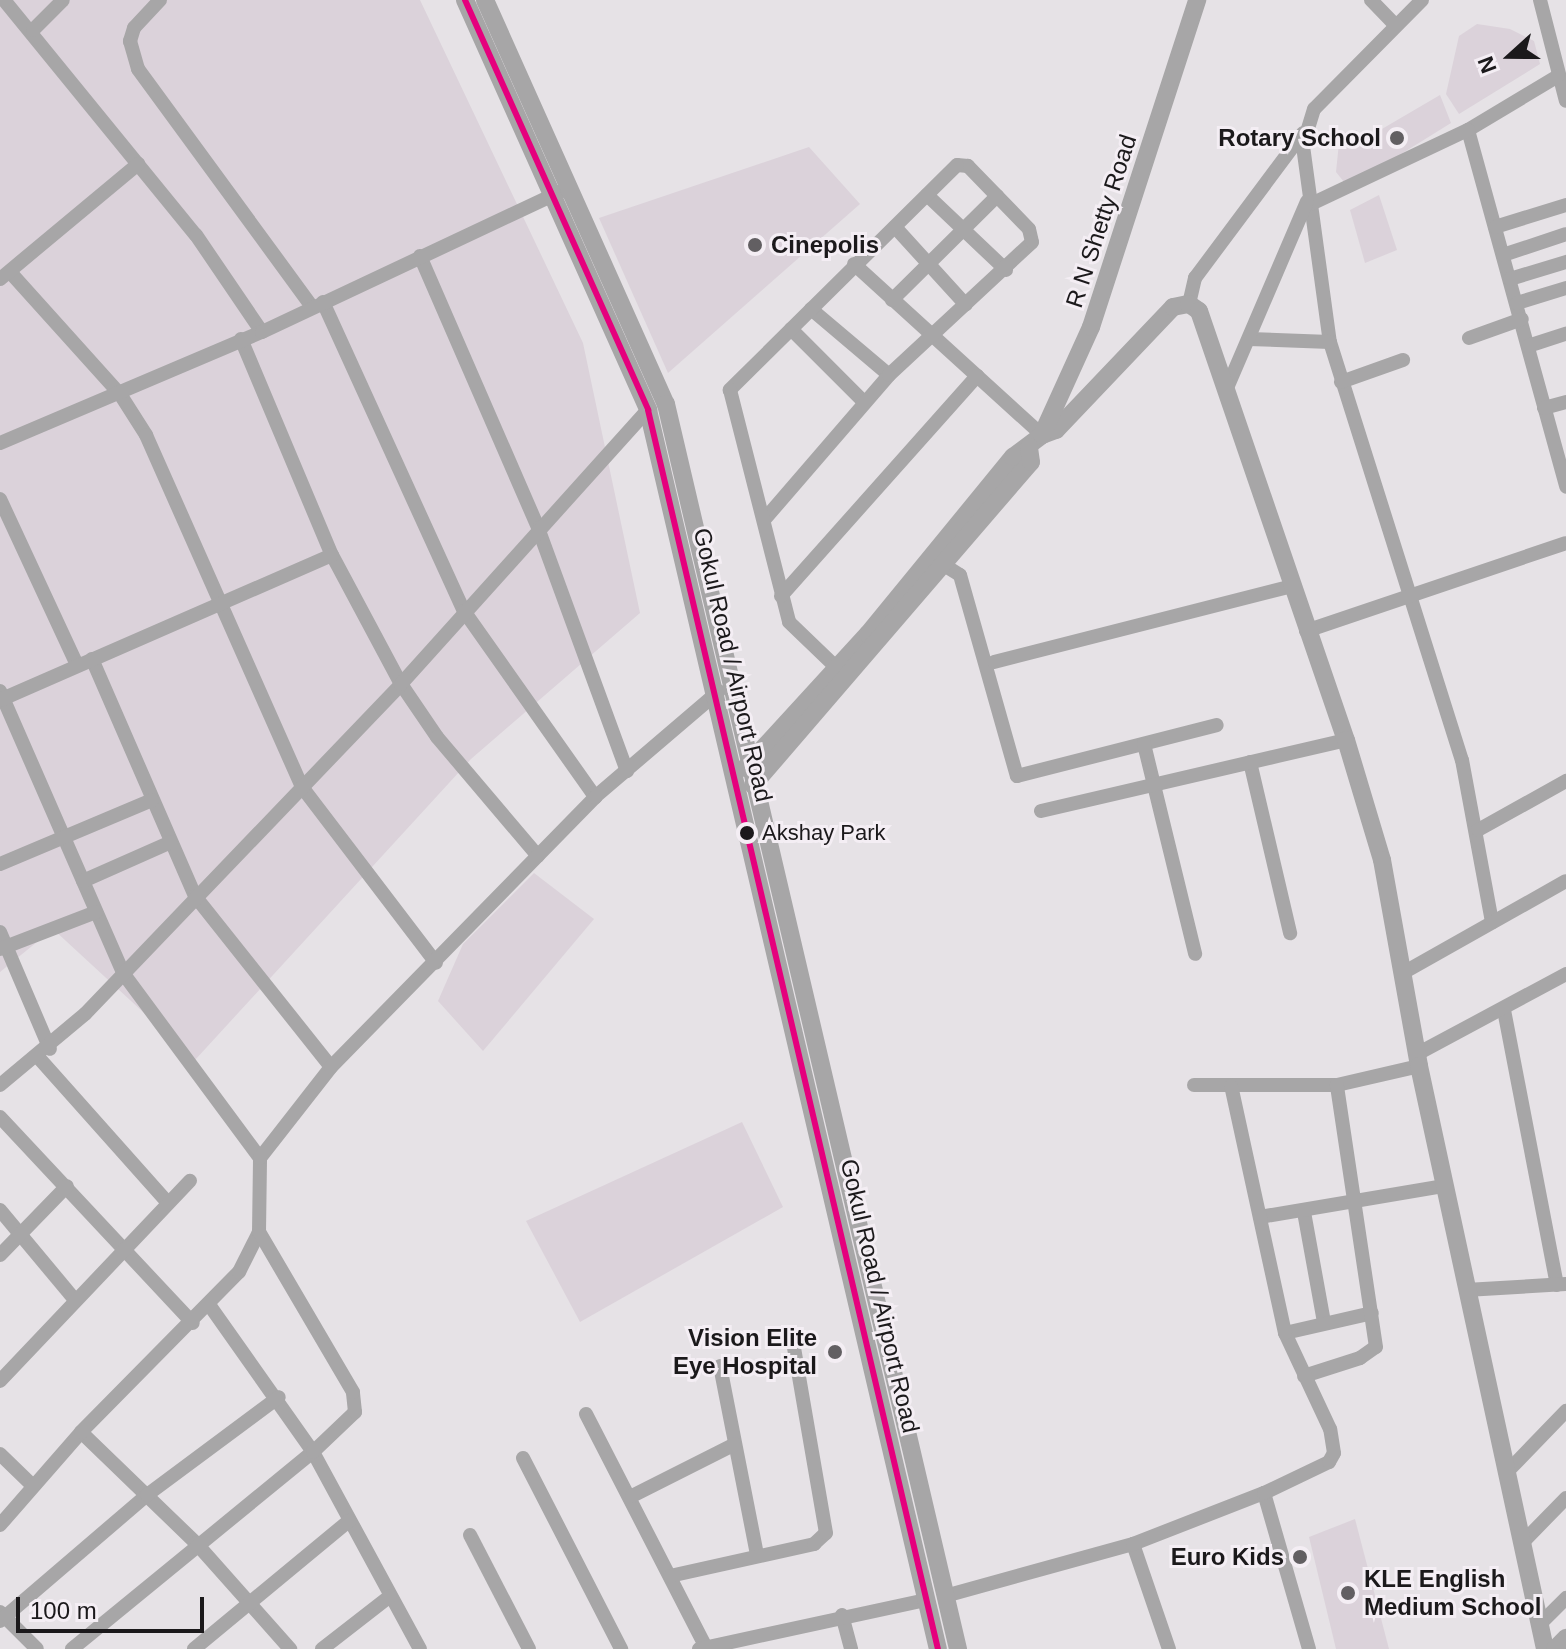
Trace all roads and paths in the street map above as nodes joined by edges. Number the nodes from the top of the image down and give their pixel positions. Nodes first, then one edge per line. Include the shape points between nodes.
1 (4, 0) edge
2 (63, 0) edge
3 (160, 0) edge
4 (465, 0) edge
5 (485, 0) edge
6 (1197, 0) edge
7 (1371, 0) edge
8 (1422, 0) edge
9 (1540, 0) edge
10 (1395, 25) junction
11 (33, 30) junction
12 (1558, 76) junction
13 (1566, 101) edge
14 (1468, 130) junction
15 (1304, 132) junction
16 (138, 164) junction
17 (570, 188) junction
18 (551, 194) junction
19 (927, 195) junction
20 (997, 196) junction
21 (1309, 201) junction
22 (1566, 205) edge
23 (895, 227) junction
24 (1495, 227) junction
25 (963, 229) junction
26 (1566, 234) edge
27 (1503, 255) junction
28 (420, 256) junction
29 (1566, 262) edge
30 (929, 263) junction
31 (854, 264) junction
32 (1006, 270) junction
33 (5, 275) edge
34 (1510, 279) junction
35 (1566, 288) edge
36 (892, 300) junction
37 (1517, 303) junction
38 (318, 304) junction
39 (1189, 304) junction
40 (966, 305) junction
41 (811, 309) junction
42 (1522, 319) junction
43 (791, 329) junction
44 (262, 332) junction
45 (1566, 334) edge
46 (932, 337) junction
47 (1469, 338) dead end
48 (241, 339) junction
49 (1249, 339) junction
50 (1330, 342) junction
51 (1528, 346) junction
52 (1403, 360) dead end
53 (889, 375) junction
54 (977, 376) junction
55 (1341, 382) junction
56 (1227, 388) junction
57 (120, 394) junction
58 (864, 402) junction
59 (1566, 402) edge
60 (1544, 408) junction
61 (648, 410) junction
62 (1036, 441) junction
63 (0, 443) edge
64 (1566, 487) edge
65 (0, 499) edge
66 (764, 520) junction
67 (538, 528) junction
68 (1566, 543) edge
69 (332, 555) junction
70 (938, 562) junction
71 (1292, 586) junction
72 (781, 596) junction
73 (1410, 596) junction
74 (220, 605) junction
75 (464, 611) junction
76 (1306, 631) junction
77 (92, 659) junction
78 (994, 662) dead end
79 (77, 665) junction
80 (731, 680) junction
81 (833, 680) junction
82 (401, 684) junction
83 (716, 694) junction
84 (1, 697) edge
85 (1217, 725) dead end
86 (1346, 740) junction
87 (1144, 744) junction
88 (752, 762) junction
89 (1250, 762) junction
90 (627, 771) junction
91 (735, 778) junction
92 (757, 781) junction
93 (1566, 781) edge
94 (1155, 785) junction
95 (302, 787) junction
96 (595, 797) junction
97 (739, 797) junction
98 (152, 800) junction
99 (1041, 811) dead end
100 (1478, 830) junction
101 (63, 836) junction
102 (171, 842) junction
103 (538, 856) junction
104 (0, 864) edge
105 (83, 881) junction
106 (1566, 881) edge
107 (195, 896) junction
108 (96, 912) junction
109 (1492, 922) junction
110 (1290, 933) dead end
111 (2, 942) edge
112 (1195, 954) dead end
113 (436, 963) junction
114 (123, 973) junction
115 (1401, 974) junction
116 (1565, 977) edge
117 (1504, 1010) junction
118 (44, 1053) junction
119 (1418, 1060) junction
120 (331, 1067) junction
121 (0, 1085) edge
122 (1194, 1085) dead end
123 (1337, 1085) junction
124 (1231, 1086) junction
125 (0, 1117) edge
126 (260, 1158) junction
127 (190, 1181) dead end
128 (67, 1186) junction
129 (1444, 1186) junction
130 (168, 1203) junction
131 (1351, 1205) junction
132 (0, 1210) edge
133 (1304, 1212) junction
134 (1260, 1217) junction
135 (259, 1232) junction
136 (21, 1233) junction
137 (124, 1247) junction
138 (0, 1255) edge
139 (1561, 1285) edge
140 (1466, 1290) junction
141 (75, 1300) junction
142 (210, 1306) junction
143 (1372, 1313) junction
144 (1324, 1322) junction
145 (193, 1323) junction
146 (1285, 1333) junction
147 (792, 1336) dead end
148 (720, 1366) dead end
149 (1304, 1376) junction
150 (0, 1381) edge
151 (279, 1397) junction
152 (1566, 1411) edge
153 (586, 1414) dead end
154 (81, 1432) junction
155 (735, 1444) junction
156 (313, 1452) junction
157 (0, 1454) edge
158 (523, 1458) dead end
159 (1507, 1472) junction
160 (33, 1486) junction
161 (1264, 1493) junction
162 (147, 1495) junction
163 (632, 1496) junction
164 (1566, 1498) edge
165 (349, 1521) junction
166 (0, 1525) edge
167 (470, 1535) dead end
168 (1524, 1541) junction
169 (196, 1543) junction
170 (1133, 1544) junction
171 (757, 1555) junction
172 (670, 1576) junction
173 (390, 1596) junction
174 (945, 1596) junction
175 (1566, 1598) edge
176 (248, 1600) junction
177 (926, 1600) junction
178 (842, 1615) junction
179 (2, 1616) edge
180 (1540, 1624) junction
181 (1566, 1638) edge
182 (769, 1642) edge
183 (702, 1648) edge
184 (37, 1649) edge
185 (72, 1649) edge
186 (194, 1649) edge
187 (290, 1649) edge
188 (322, 1649) edge
189 (420, 1649) edge
190 (529, 1649) edge
191 (621, 1649) edge
192 (851, 1649) edge
193 (938, 1649) edge
194 (958, 1649) edge
195 (1169, 1649) edge
196 (1309, 1649) edge
197 (1545, 1649) edge
198 (1555, 1649) edge

1 - 11 street
2 - 11 street
3 - 38 street via 134,28 130,41 138,69
4 - 18 main road, Gokul Road / Airport Road
5 - 17 main road, Gokul Road / Airport Road
6 - 62 main road, R N Shetty Road via 1091,327
7 - 10 street
8 - 10 street
9 - 12 street
10 - 15 street via 1314,109
11 - 16 street
12 - 13 street
12 - 14 street
14 - 21 street
14 - 24 street
15 - 21 street
15 - 39 street via 1195,278
16 - 33 street
16 - 44 street via 196,235
17 - 18 street
17 - 80 main road, Gokul Road / Airport Road via 666,404
18 - 28 street
18 - 61 main road, Gokul Road / Airport Road
19 - 20 street via 962,164
19 - 23 street
19 - 25 street
20 - 25 street
20 - 32 street via 1033,235
21 - 49 street
21 - 50 street
22 - 24 street
23 - 30 street
23 - 31 street
24 - 27 street
25 - 30 street
25 - 32 street
26 - 27 street
27 - 34 street
28 - 38 street
28 - 67 street
29 - 34 street
30 - 36 street
30 - 40 street
31 - 36 street
31 - 41 street
32 - 40 street
33 - 57 street
34 - 37 street
35 - 37 street
36 - 46 street
37 - 42 street
38 - 44 street
38 - 75 street
39 - 56 main road via 1204,320
39 - 62 main road via 1173,307 1152,323 1056,430
40 - 46 street
41 - 43 street
41 - 53 street
42 - 47 street
42 - 51 street
43 - 58 street
43 - 66 street via 730,390
44 - 48 street
45 - 51 street
46 - 53 street
46 - 54 street
48 - 57 street
48 - 69 street
49 - 50 street
49 - 56 street
50 - 55 street
51 - 60 street
52 - 55 street
53 - 58 street
54 - 62 street
54 - 72 street
55 - 73 street
56 - 71 main road
57 - 63 street
57 - 74 street via 146,435
58 - 66 street
59 - 60 street
60 - 64 street
61 - 67 street
61 - 83 main road, Gokul Road / Airport Road
62 - 70 main road, R N Shetty Road via 1031,462
65 - 79 street
66 - 72 street
67 - 75 street
67 - 90 street
68 - 73 street
69 - 74 street
69 - 82 street
70 - 81 main road, R N Shetty Road
70 - 87 street via 960,575 1017,776
71 - 76 main road
71 - 78 street
72 - 81 street via 793,629
73 - 76 street
73 - 100 street
74 - 77 street
74 - 95 street
75 - 82 street
75 - 96 street
76 - 86 main road
77 - 79 street
77 - 98 street
79 - 84 street
80 - 83 street
80 - 88 main road, Gokul Road / Airport Road
81 - 88 main road, R N Shetty Road
81 - 92 main road, R N Shetty Road
82 - 95 street
82 - 103 street via 437,737
83 - 90 street
83 - 91 main road, Gokul Road / Airport Road
84 - 101 street
85 - 87 street
86 - 89 street
86 - 115 main road via 1382,860
87 - 94 street
88 - 91 main road, R N Shetty Road
88 - 92 main road, Gokul Road / Airport Road
89 - 94 street
89 - 110 street
90 - 96 street
91 - 97 main road, Gokul Road / Airport Road
92 - 97 main road, R N Shetty Road
92 - 174 main road, Gokul Road / Airport Road
93 - 100 street
94 - 99 street
94 - 112 street
95 - 107 street
95 - 113 street
96 - 103 street
97 - 177 main road, Gokul Road / Airport Road
98 - 101 street
98 - 102 street
100 - 109 street
101 - 104 street
101 - 105 street
102 - 105 street
102 - 107 street
103 - 113 street
105 - 108 street
106 - 109 street
107 - 114 street
107 - 120 street
108 - 111 street
108 - 114 street
109 - 115 street
111 - 118 street
113 - 120 street
114 - 118 street
114 - 126 street
115 - 119 main road
116 - 117 street
117 - 119 street
117 - 139 street
118 - 121 street
118 - 130 street
119 - 123 street
119 - 129 main road
120 - 126 street
122 - 124 street
123 - 124 street
123 - 131 street
124 - 134 street
125 - 128 street
126 - 135 street
127 - 130 street
128 - 136 street
128 - 137 street
129 - 131 street
129 - 140 main road
130 - 137 street
131 - 133 street
131 - 143 street
132 - 136 street
133 - 134 street
133 - 144 street
134 - 146 street
135 - 142 street via 253,1252
135 - 156 street via 357,1406
136 - 138 street
136 - 141 street
137 - 141 street
137 - 145 street
139 - 140 street
140 - 159 main road
141 - 150 street
142 - 145 street
142 - 151 street
143 - 144 street
143 - 149 street via 1377,1336 1371,1353
144 - 146 street
145 - 154 street
146 - 149 street
147 - 171 street via 826,1533 814,1544
148 - 155 street
149 - 161 street via 1330,1429 1334,1453 1329,1462
151 - 156 street
151 - 162 street
152 - 159 street
153 - 163 street
154 - 160 street
154 - 162 street
155 - 163 street
155 - 171 street
156 - 165 street
156 - 169 street
157 - 160 street
158 - 191 street
159 - 168 main road
160 - 166 street
161 - 170 street
161 - 196 street
162 - 169 street
162 - 179 street
163 - 172 street
164 - 168 street
165 - 173 street
165 - 176 street
167 - 190 street
168 - 180 main road
169 - 176 street
169 - 185 street
170 - 174 street
170 - 195 street
171 - 172 street
172 - 183 street
173 - 188 street
173 - 189 street
174 - 194 main road, Gokul Road / Airport Road
175 - 180 street
176 - 186 street
176 - 187 street
177 - 178 street
177 - 193 main road, Gokul Road / Airport Road
178 - 182 street
178 - 192 street
179 - 184 street
180 - 197 main road
181 - 198 main road
182 - 183 street

